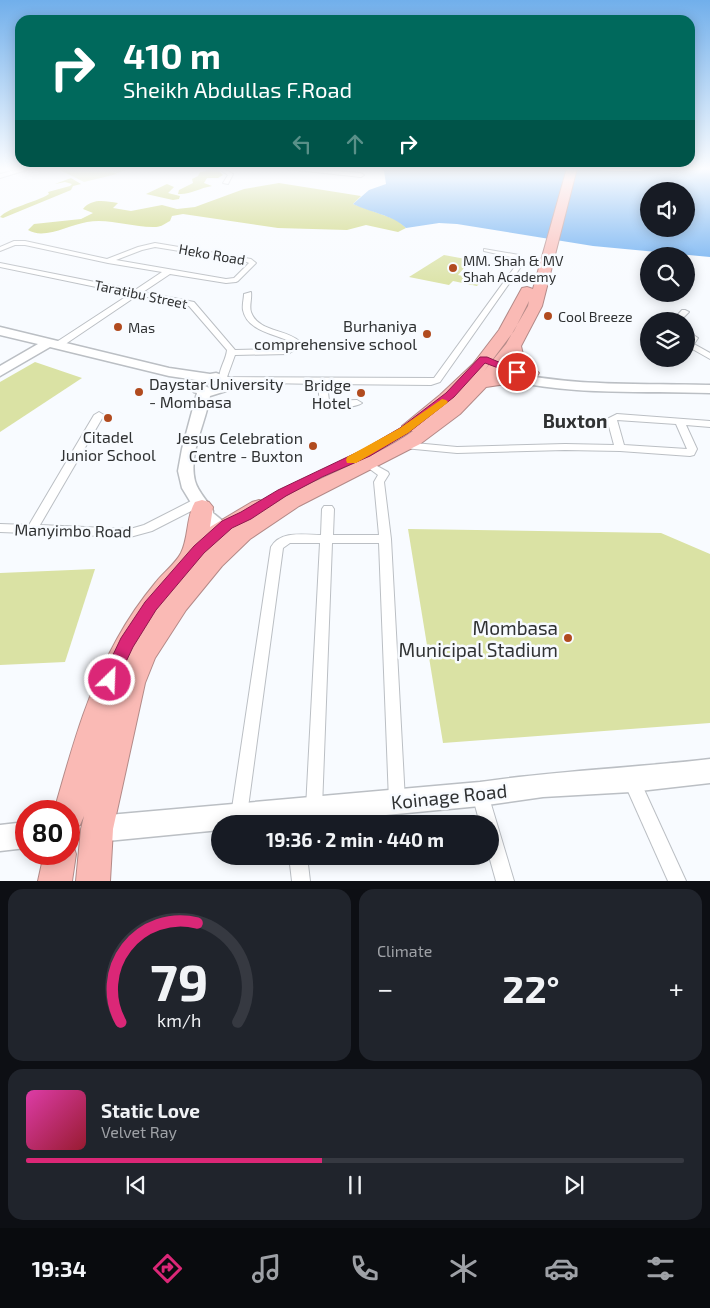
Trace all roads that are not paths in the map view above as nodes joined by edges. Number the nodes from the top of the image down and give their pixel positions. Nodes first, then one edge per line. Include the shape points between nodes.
1 (551, 209) edge
2 (559, 209) edge
3 (0, 249) edge
4 (486, 250) dead end
5 (546, 250) junction
6 (108, 261) junction
7 (0, 265) edge
8 (169, 271) junction
9 (138, 294) junction
10 (248, 294) dead end
11 (0, 331) edge
12 (62, 343) junction
13 (513, 346) junction
14 (695, 349) edge
15 (232, 353) junction
16 (710, 356) edge
17 (491, 371) junction
18 (0, 372) edge
19 (531, 373) junction
20 (710, 380) edge
21 (322, 382) junction
22 (223, 383) junction
23 (710, 389) edge
24 (203, 390) junction
25 (357, 404) dead end
26 (99, 416) dead end
27 (680, 421) junction
28 (710, 424) edge
29 (404, 445) junction
30 (620, 448) junction
31 (368, 464) junction
32 (202, 507) junction
33 (328, 509) dead end
34 (0, 528) edge
35 (32, 530) junction
36 (231, 532) junction
37 (327, 538) junction
38 (384, 539) junction
39 (189, 560) junction
40 (710, 771) edge
41 (631, 780) junction
42 (480, 794) junction
43 (73, 800) edge
44 (397, 802) junction
45 (301, 814) edge
46 (239, 815) edge
47 (270, 815) edge
48 (486, 815) edge
49 (211, 819) edge
50 (97, 829) junction
51 (15, 836) edge
52 (0, 838) edge
53 (499, 859) edge
54 (58, 865) edge
55 (299, 865) edge
56 (55, 880) edge
57 (93, 880) edge
58 (301, 880) edge
59 (505, 880) edge
60 (678, 880) edge

1 - 5 highway
2 - 5 highway
3 - 6 street via 14,243 26,243
4 - 21 street via 517,256 522,261 436,380
5 - 13 highway via 534,306
5 - 17 highway
6 - 8 street, Heko Road
6 - 8 street, Heko Road via 155,245 253,263 238,279 230,281
7 - 9 street, Taratibu Street
8 - 9 street
9 - 12 street
9 - 15 street, Taratibu Street via 194,306
10 - 15 street via 246,309 251,319 262,328 292,339 296,345 288,351
11 - 12 main road
12 - 18 main road
12 - 24 main road via 169,372
13 - 17 highway
13 - 19 highway via 516,362
14 - 16 street
15 - 22 street via 222,376
17 - 19 main road
17 - 23 main road via 566,385
17 - 29 highway via 454,410
17 - 36 highway via 366,453 282,493 246,516
19 - 20 main road
21 - 22 street
21 - 25 street via 325,404
22 - 24 main road
22 - 24 main road via 216,377
24 - 32 main road via 187,479
26 - 35 street
27 - 28 street
27 - 30 street via 612,419
27 - 30 street via 692,449 690,453
29 - 30 street via 457,450 565,446
29 - 31 highway
31 - 36 highway
31 - 38 street via 384,474 379,482
32 - 35 street, Manyimbo Road via 130,533
32 - 36 main road via 208,520
32 - 39 highway
33 - 37 street
34 - 35 street, Manyimbo Road
36 - 39 highway
36 - 50 highway via 214,560 178,603 144,653 131,683
37 - 38 street
37 - 45 street
37 - 46 street via 289,539 278,547
38 - 44 street
39 - 43 highway via 151,606 118,661 91,730
40 - 41 main road, Koinage Road
41 - 42 main road, Koinage Road via 543,785
41 - 60 street
42 - 44 main road, Koinage Road
42 - 48 street
44 - 45 main road, Koinage Road
45 - 47 main road, Koinage Road
49 - 50 main road, Koinage Road
50 - 57 highway
51 - 52 main road
53 - 59 street
54 - 56 highway
55 - 58 street

